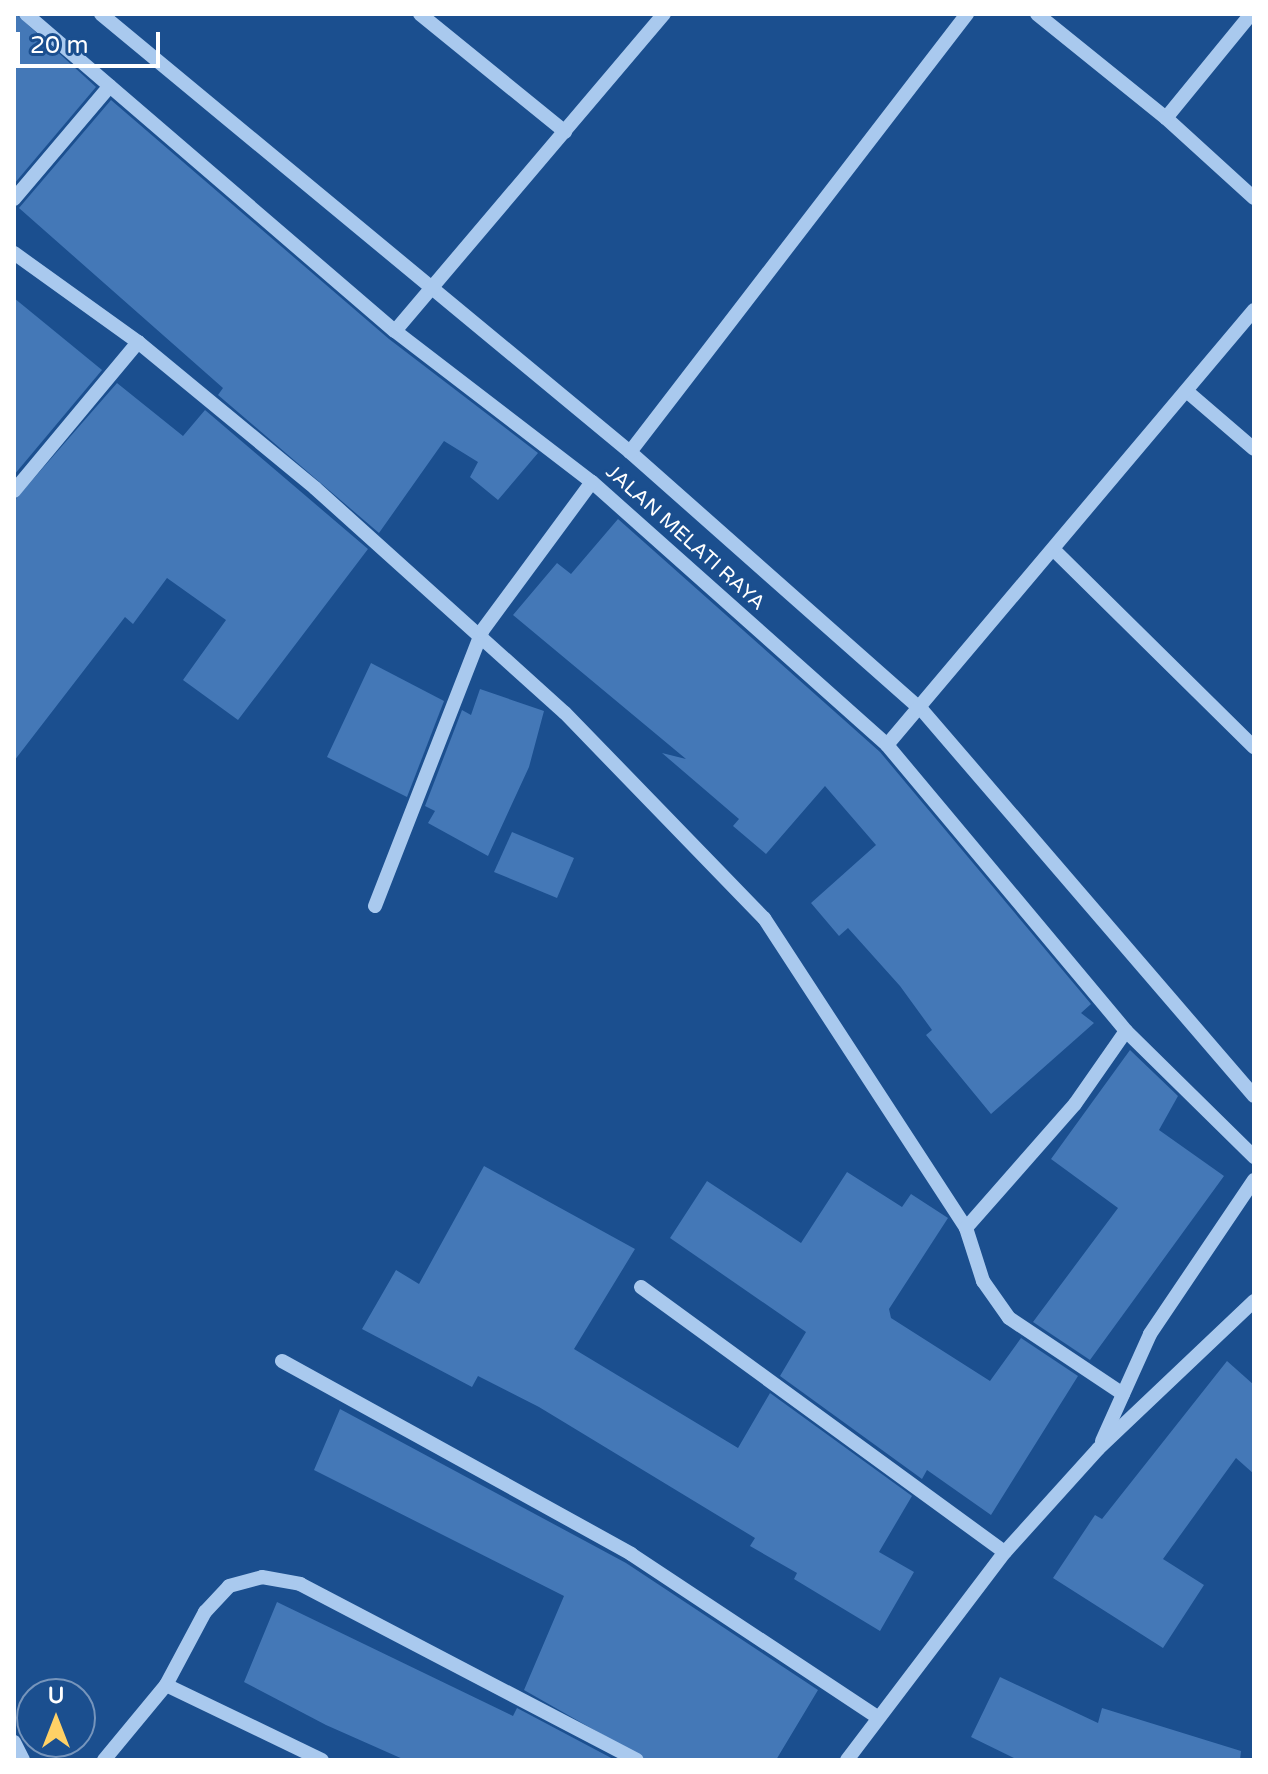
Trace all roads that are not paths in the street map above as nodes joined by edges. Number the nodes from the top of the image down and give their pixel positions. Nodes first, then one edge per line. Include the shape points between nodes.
1 (26, 14) edge
2 (101, 14) edge
3 (420, 14) edge
4 (664, 14) edge
5 (967, 14) edge
6 (1037, 14) edge
7 (1251, 14) edge
8 (110, 86) junction
9 (1166, 118) junction
10 (565, 132) junction
11 (1254, 198) edge
12 (14, 199) edge
13 (14, 253) edge
14 (432, 291) junction
15 (1254, 310) edge
16 (395, 331) junction
17 (138, 342) junction
18 (1190, 394) junction
19 (1254, 449) edge
20 (630, 452) junction
21 (592, 482) junction
22 (14, 491) edge
23 (1056, 552) junction
24 (482, 631) junction
25 (922, 710) junction
26 (887, 745) junction
27 (1254, 747) edge
28 (375, 906) dead end
29 (1126, 1031) junction
30 (1254, 1096) edge
31 (1254, 1157) edge
32 (1254, 1180) edge
33 (966, 1228) junction
34 (641, 1287) dead end
35 (1254, 1301) edge
36 (282, 1361) dead end
37 (1123, 1394) junction
38 (1098, 1449) junction
39 (1005, 1552) junction
40 (166, 1685) junction
41 (874, 1715) junction
42 (14, 1742) edge
43 (23, 1760) edge
44 (104, 1760) edge
45 (322, 1760) edge
46 (637, 1760) edge
47 (847, 1760) edge

1 - 8 street, JALAN MELATI RAYA
2 - 14 street, JALAN MELATI RAYA
3 - 10 street
4 - 10 street
5 - 20 street
6 - 9 street
7 - 9 street
8 - 12 street
8 - 16 street, JALAN MELATI RAYA
9 - 11 street
10 - 14 street
13 - 17 street
14 - 16 street
14 - 20 street, JALAN MELATI RAYA
15 - 18 street
16 - 21 street, JALAN MELATI RAYA
17 - 22 street
17 - 24 street
18 - 19 street
18 - 23 street
20 - 25 street, JALAN MELATI RAYA
21 - 24 street
21 - 26 street, JALAN MELATI RAYA
23 - 25 street
23 - 27 street
24 - 28 street
24 - 33 street via 764,918
25 - 26 street
25 - 30 street, JALAN MELATI RAYA
26 - 29 street, JALAN MELATI RAYA
29 - 31 street, JALAN MELATI RAYA
29 - 33 street via 1075,1104
32 - 37 street via 1150,1334
33 - 37 street via 983,1281 1009,1318
34 - 39 street
35 - 38 street
36 - 41 street via 631,1554
37 - 38 street
38 - 39 street
39 - 41 street
40 - 44 street
40 - 45 street
40 - 46 street via 205,1612 229,1586 274,1579 300,1584 460,1661
41 - 47 street
42 - 43 street

